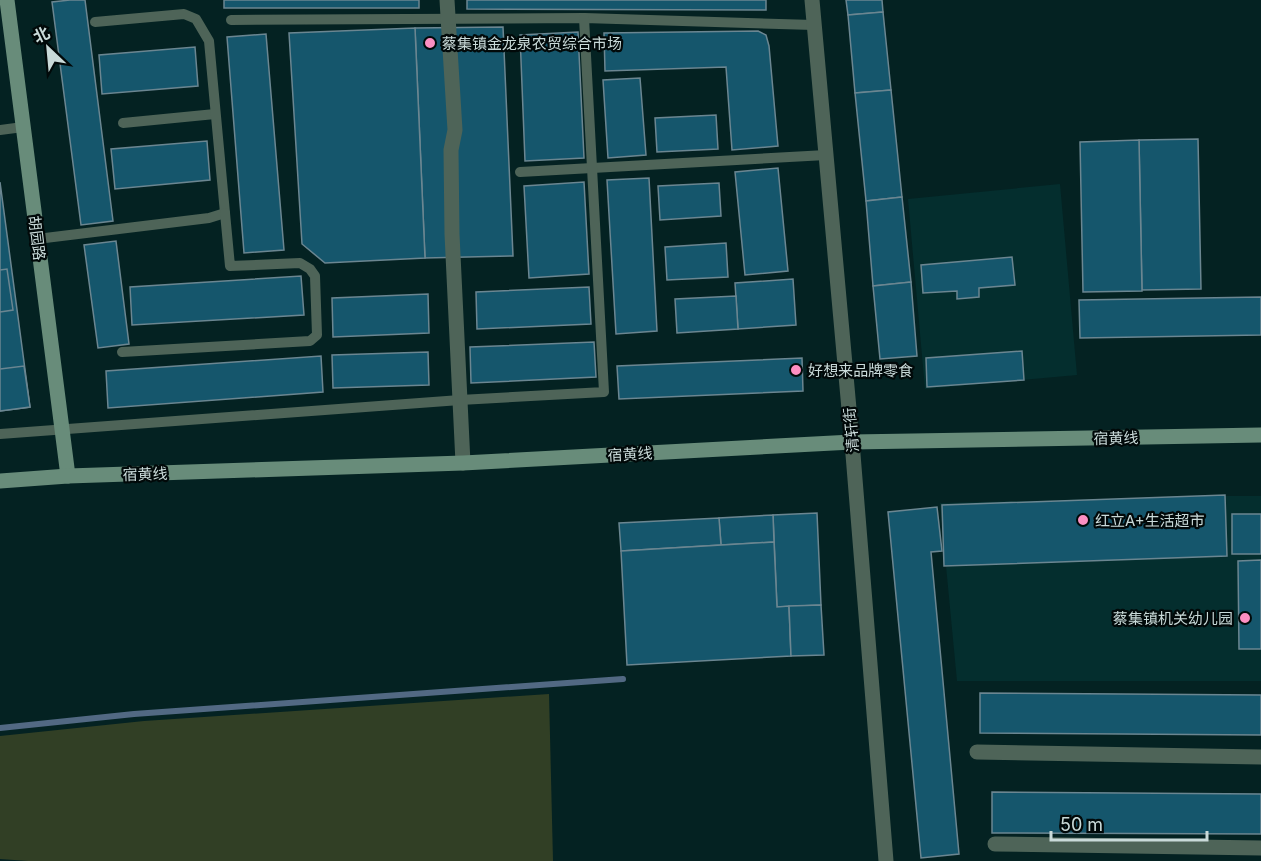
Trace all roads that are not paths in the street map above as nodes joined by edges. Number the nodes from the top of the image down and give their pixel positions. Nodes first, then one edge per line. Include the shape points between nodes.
1 (7, 0) edge
2 (447, 0) edge
3 (812, 0) edge
4 (448, 18) junction
5 (584, 18) junction
6 (231, 20) dead end
7 (95, 22) dead end
8 (814, 25) junction
9 (216, 114) junction
10 (123, 123) dead end
11 (23, 127) junction
12 (0, 130) edge
13 (826, 155) junction
14 (593, 168) junction
15 (520, 172) dead end
16 (225, 213) junction
17 (37, 239) junction
18 (123, 352) dead end
19 (460, 400) junction
20 (62, 429) junction
21 (0, 434) edge
22 (1261, 435) edge
23 (852, 442) junction
24 (463, 463) junction
25 (68, 476) junction
26 (0, 481) edge
27 (978, 752) dead end
28 (1261, 757) edge
29 (995, 844) dead end
30 (1261, 848) edge
31 (886, 861) edge

1 - 11 main road, 胡园路
2 - 4 street
3 - 8 street, 清轩街
4 - 5 lane
4 - 6 lane
4 - 19 street via 455,130 451,150
5 - 8 lane
5 - 14 lane
7 - 9 lane via 184,14 196,19 209,41
8 - 13 street, 清轩街
9 - 10 lane
9 - 16 lane
11 - 12 lane
11 - 17 main road, 胡园路
13 - 14 lane
13 - 23 street, 清轩街
14 - 15 lane
14 - 19 lane via 604,392
16 - 17 lane
16 - 18 lane via 230,266 300,263 310,269 315,276 317,335 310,341
17 - 20 main road, 胡园路
19 - 20 lane
19 - 24 street
20 - 21 lane
20 - 25 main road, 胡园路
22 - 23 main road, 宿黄线
23 - 24 main road, 宿黄线
23 - 31 street, 清轩街
24 - 25 main road, 宿黄线
25 - 26 main road, 宿黄线
27 - 28 street
29 - 30 street

